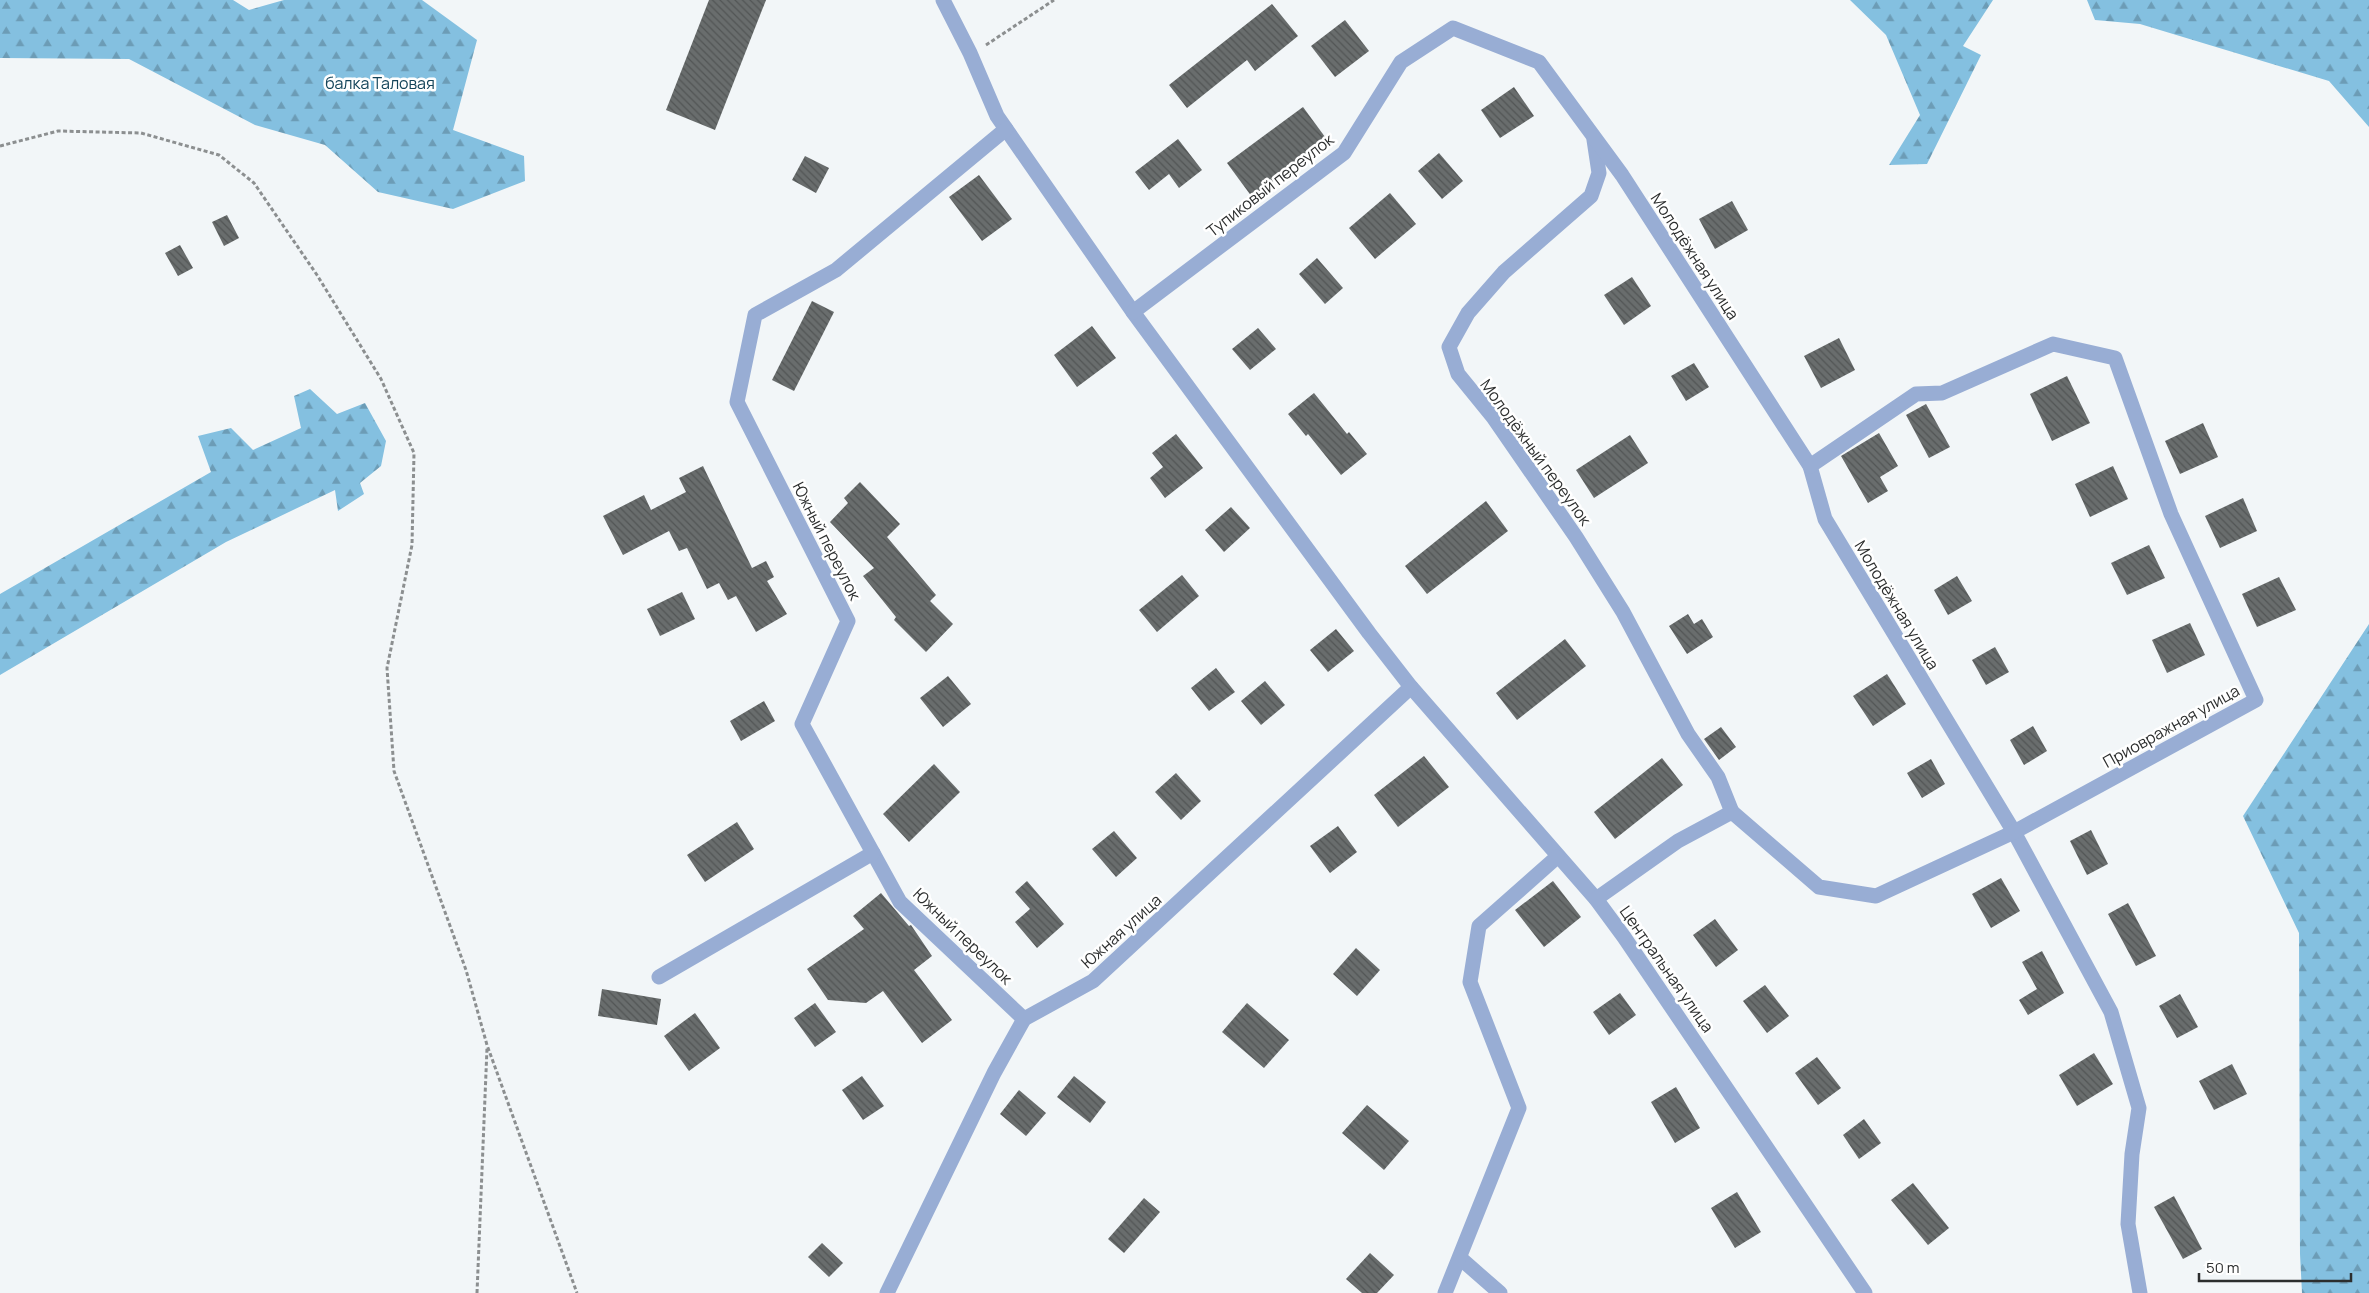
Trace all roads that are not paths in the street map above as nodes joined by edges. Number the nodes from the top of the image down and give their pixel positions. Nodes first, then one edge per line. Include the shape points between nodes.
1 (943, 0) edge
2 (1453, 28) joint
3 (1006, 129) junction
4 (1594, 136) junction
5 (1133, 312) junction
6 (1810, 466) junction
7 (1411, 687) junction
8 (1732, 812) junction
9 (2014, 832) junction
10 (873, 853) junction
11 (1557, 856) junction
12 (1596, 899) junction
13 (659, 976) dead end
14 (1024, 1019) junction
15 (1460, 1258) junction
16 (887, 1293) edge
17 (1445, 1293) edge
18 (1500, 1293) edge
19 (1865, 1293) edge
20 (2140, 1293) edge

1 - 3 street, Центральная улица
2 - 4 street, Молодёжная улица via 1539,62
2 - 5 street, Тупиковый переулок via 1401,62 1344,153
3 - 5 street, Центральная улица
3 - 10 street, Южный переулок via 836,270 755,316 737,402 848,621 802,724
4 - 6 street, Молодёжная улица
4 - 8 street, Молодёжный переулок via 1599,173 1591,196 1504,272 1468,313 1449,347 1458,374 1493,417 1623,612 1688,734 1718,777
5 - 7 street, Центральная улица
6 - 9 street, Молодёжная улица via 1825,519
6 - 9 street, Приовражная улица via 1916,394 1942,393 2053,344 2115,358 2171,514 2256,700
7 - 11 street, Центральная улица
7 - 14 street, Южная улица via 1093,981
8 - 9 street, Приовражная улица via 1819,887 1876,896
8 - 12 street via 1678,841
9 - 20 street, Молодёжная улица via 2111,1012 2138,1108 2128,1224
10 - 13 street
10 - 14 street, Южный переулок via 900,902
11 - 12 street, Центральная улица
11 - 15 street via 1479,926 1470,982 1519,1108
12 - 19 street, Центральная улица
14 - 16 street via 994,1073
15 - 17 street
15 - 18 street

